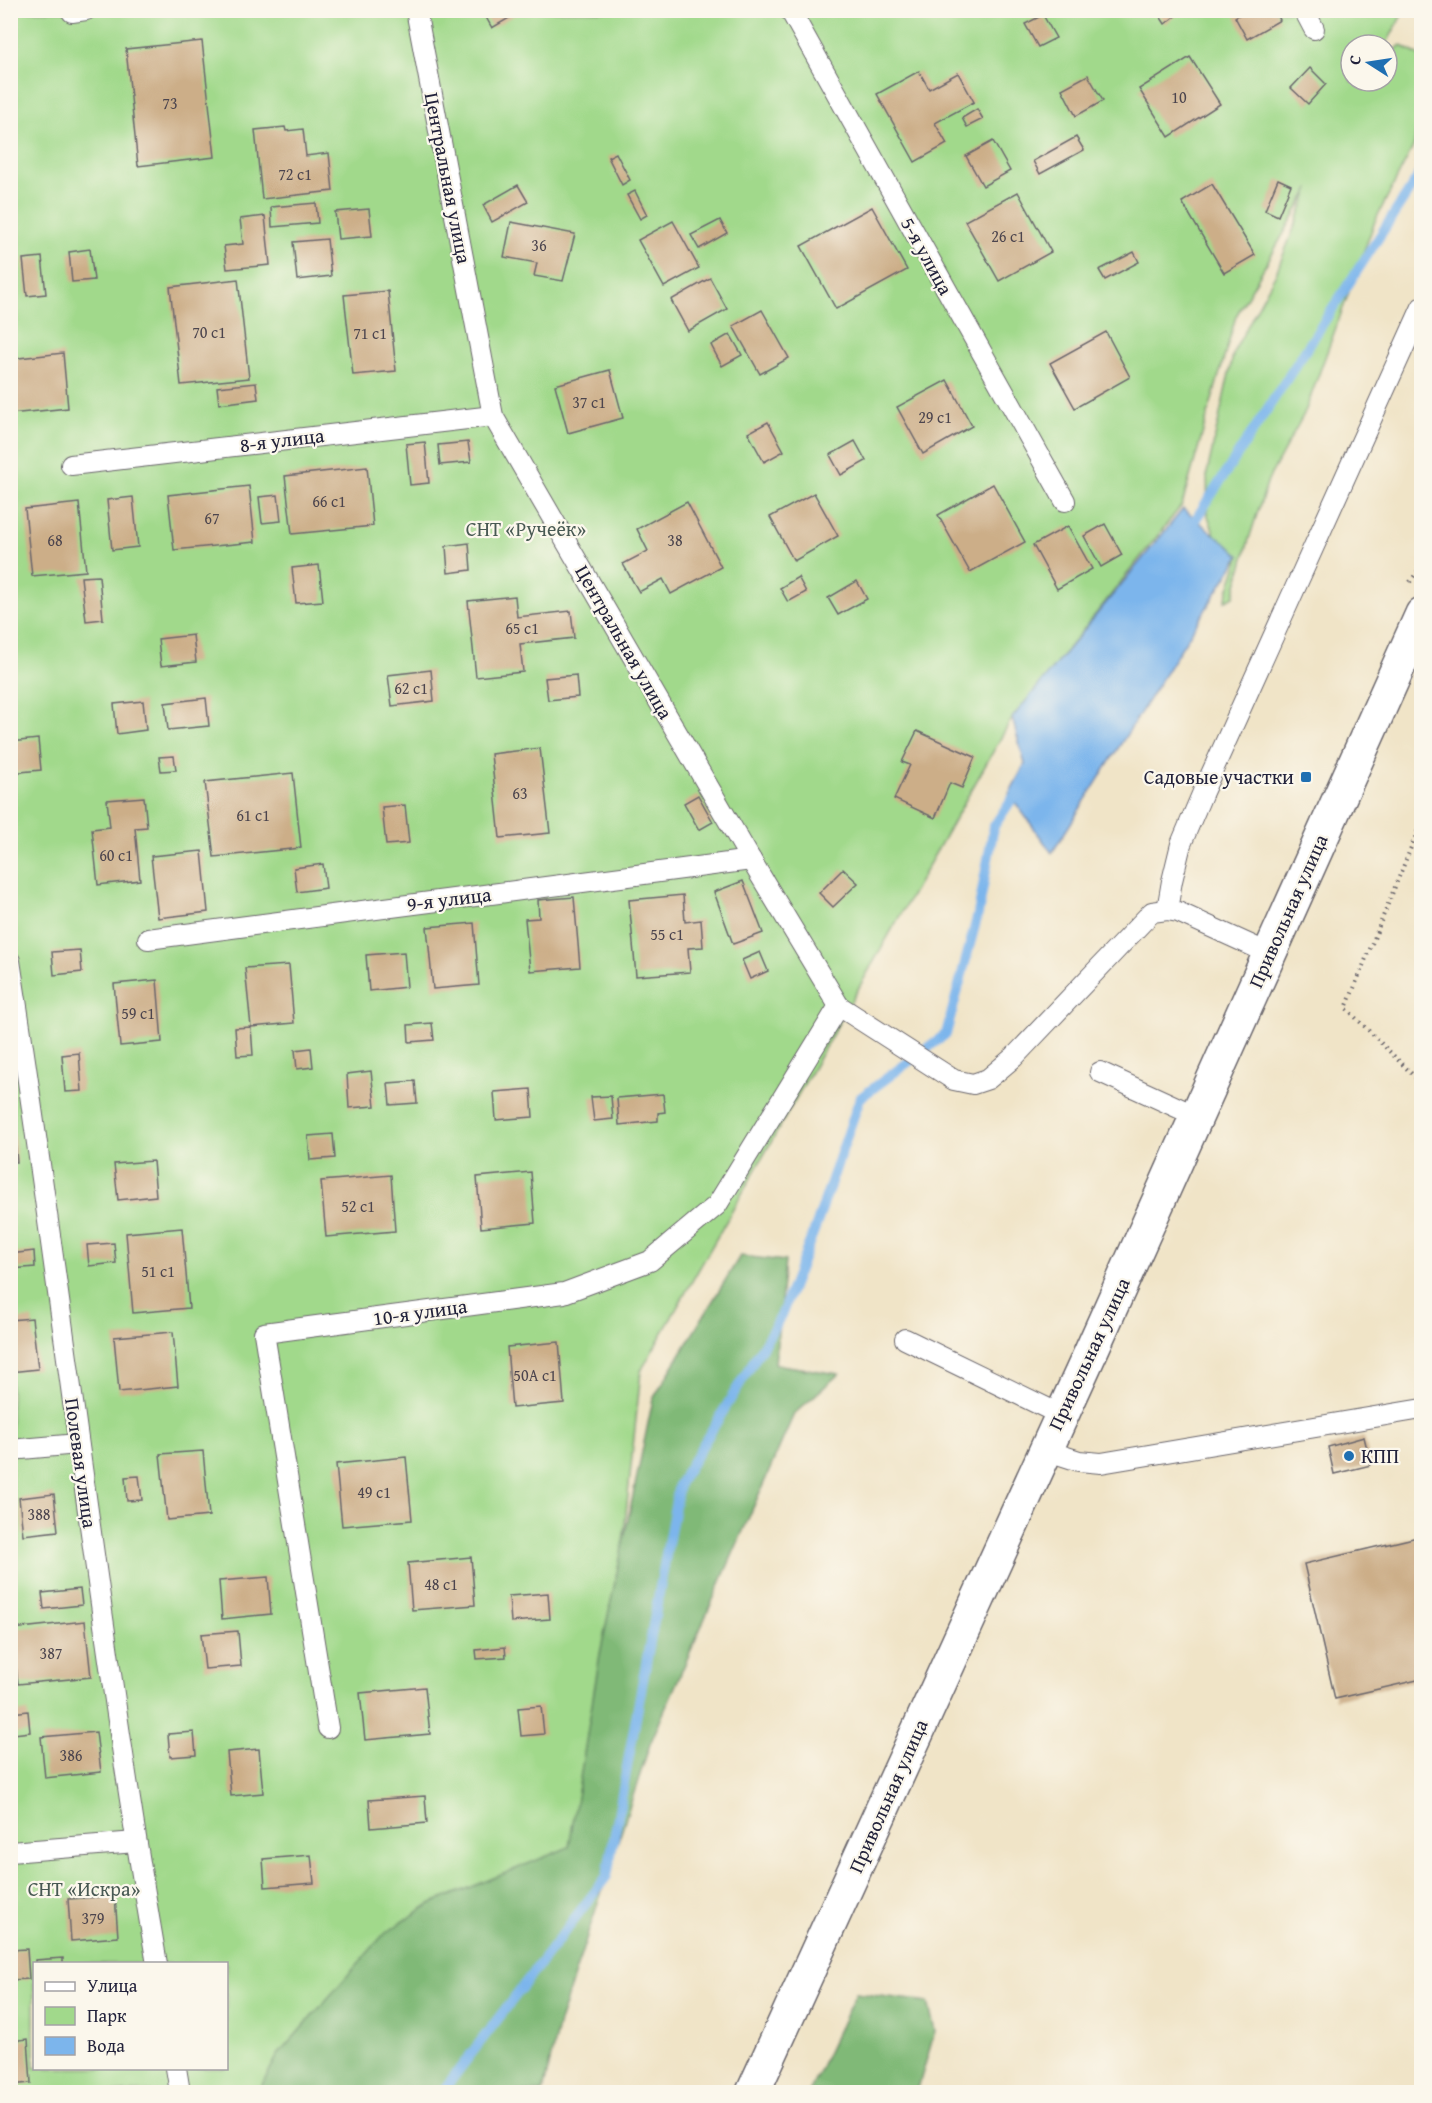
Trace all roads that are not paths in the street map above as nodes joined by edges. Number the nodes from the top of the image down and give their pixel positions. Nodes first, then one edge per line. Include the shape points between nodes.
1 (416, 10) edge
2 (790, 10) edge
3 (1304, 10) edge
4 (1314, 29) dead end
5 (1422, 307) edge
6 (493, 416) junction
7 (70, 465) dead end
8 (1065, 501) dead end
9 (1422, 614) edge
10 (751, 860) junction
11 (1167, 910) junction
12 (148, 939) dead end
13 (1268, 953) junction
14 (10, 961) edge
15 (838, 1006) junction
16 (18, 1053) edge
17 (1100, 1072) dead end
18 (1196, 1116) junction
19 (905, 1340) dead end
20 (1422, 1409) edge
21 (1061, 1415) junction
22 (78, 1444) junction
23 (10, 1450) edge
24 (1045, 1450) junction
25 (328, 1728) dead end
26 (136, 1842) junction
27 (10, 1852) edge
28 (157, 1962) edge
29 (176, 2070) edge
30 (180, 2092) edge
31 (753, 2092) edge

1 - 6 lane, Центральная улица
2 - 8 lane, 5-я улица
3 - 4 lane
5 - 11 lane via 1181,844
6 - 7 lane, 8-я улица
6 - 10 lane, Центральная улица
9 - 13 street, Привольная улица
10 - 12 lane, 9-я улица
10 - 15 lane, Центральная улица
11 - 13 lane
11 - 15 lane via 1152,912 1014,1057 988,1079 973,1084 954,1080
13 - 18 street, Привольная улица
14 - 16 lane, Полевая улица
15 - 25 lane, 10-я улица via 717,1205 650,1261 564,1293 264,1333
16 - 22 lane, Полевая улица
17 - 18 lane
18 - 21 street, Привольная улица
19 - 21 lane
20 - 24 lane via 1101,1463 1078,1461
21 - 24 street, Привольная улица
22 - 23 lane
22 - 26 lane, Полевая улица
24 - 31 street, Привольная улица
26 - 27 lane
26 - 28 lane, Полевая улица
29 - 30 lane

